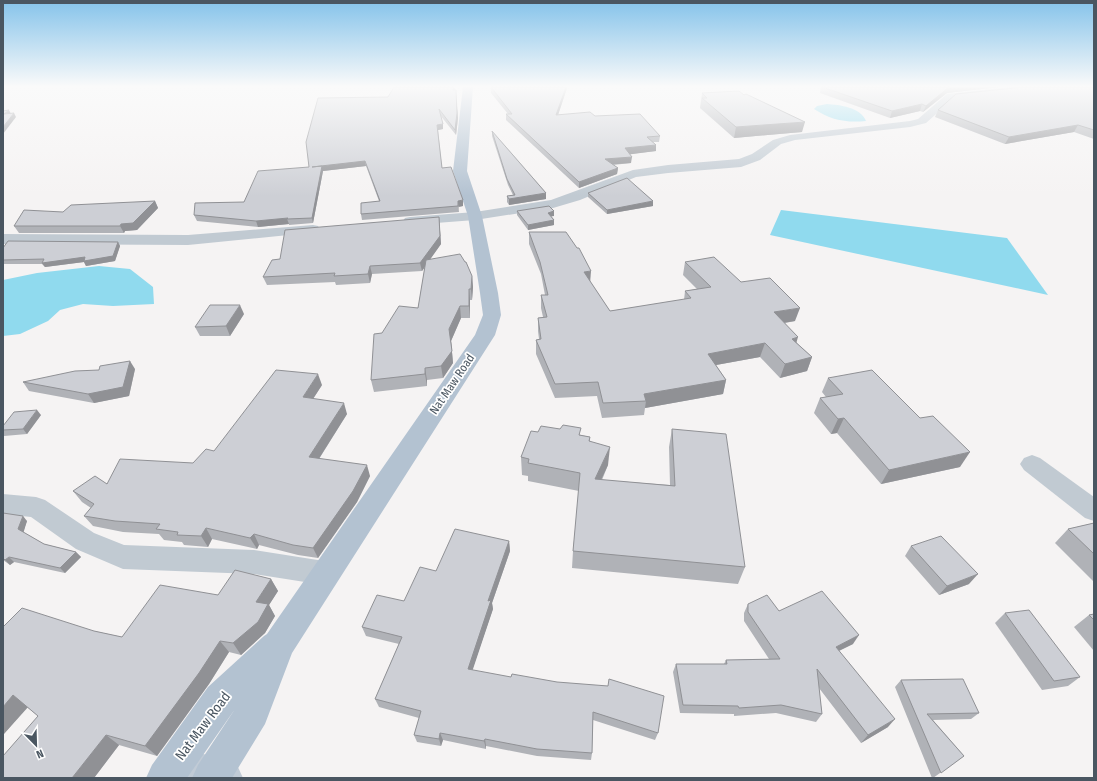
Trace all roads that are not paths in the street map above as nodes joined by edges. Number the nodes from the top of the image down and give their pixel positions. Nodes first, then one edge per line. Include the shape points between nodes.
1 (465, 123) edge
2 (912, 123) edge
3 (475, 216) junction
4 (398, 222) edge
5 (329, 228) edge
6 (3, 239) edge
7 (1032, 464) dead end
8 (3, 504) edge
9 (1094, 511) edge
10 (324, 573) junction
11 (279, 644) junction
12 (169, 772) edge
13 (215, 777) edge

1 - 3 main road, Nat Maw Road via 460,171
2 - 3 street via 794,137 777,142 756,157 740,163 633,174 575,198
3 - 4 street
3 - 10 main road, Nat Maw Road via 492,315 485,335
5 - 6 street via 188,240
7 - 9 street
8 - 10 street via 36,508 85,541 123,557 254,562
10 - 11 main road, Nat Maw Road
11 - 12 main road, Nat Maw Road via 220,699
11 - 13 main road, Nat Maw Road via 253,712
12 - 13 main road

